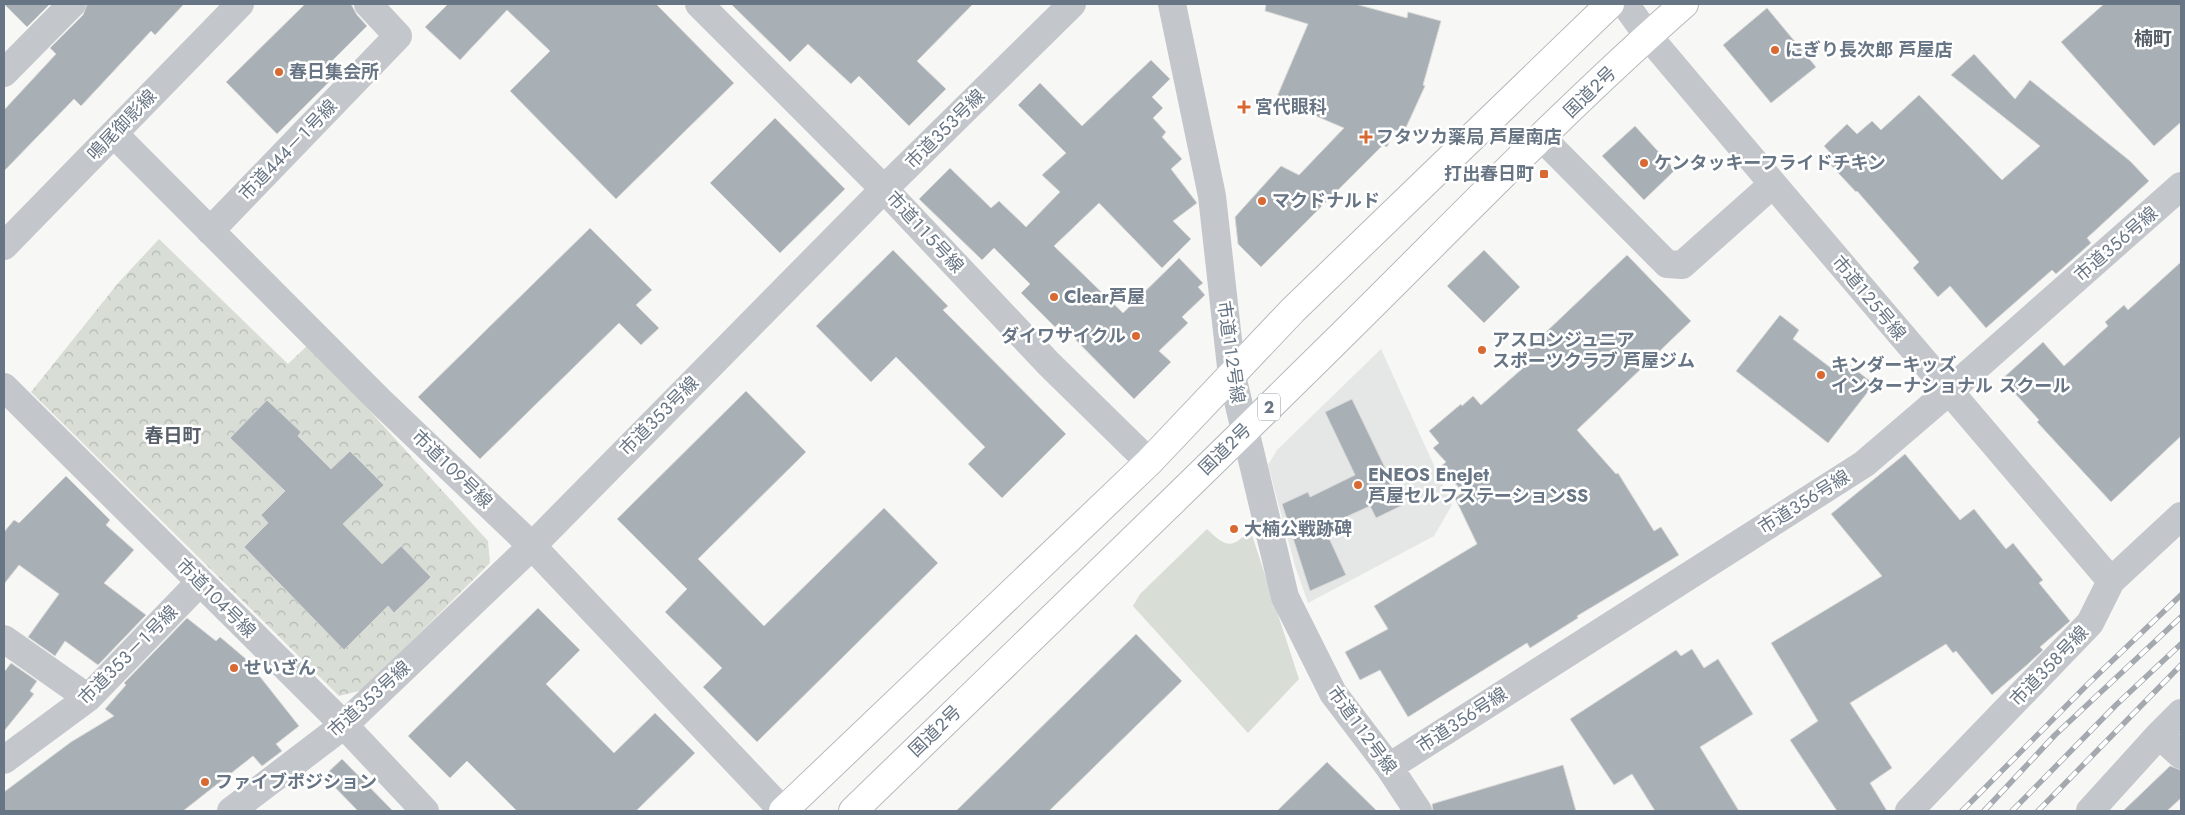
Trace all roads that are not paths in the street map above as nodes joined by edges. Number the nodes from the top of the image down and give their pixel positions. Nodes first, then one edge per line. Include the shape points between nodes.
1 (72, 4) edge
2 (368, 4) edge
3 (699, 4) edge
4 (1072, 4) edge
5 (1172, 4) edge
6 (1610, 4) edge
7 (1625, 4) edge
8 (1684, 4) edge
9 (224, 9) edge
10 (1648, 36) junction
11 (4, 73) edge
12 (114, 134) junction
13 (1542, 138) junction
14 (1773, 184) junction
15 (2181, 186) edge
16 (884, 189) junction
17 (210, 231) junction
18 (4, 246) edge
19 (1232, 376) junction
20 (4, 387) edge
21 (1948, 392) junction
22 (1244, 431) junction
23 (1149, 462) junction
24 (2181, 516) edge
25 (532, 546) junction
26 (2111, 581) junction
27 (200, 582) junction
28 (4, 639) edge
29 (88, 698) junction
30 (2181, 713) edge
31 (344, 725) junction
32 (2158, 735) junction
33 (2181, 755) edge
34 (4, 760) edge
35 (1389, 767) junction
36 (231, 811) edge
37 (425, 811) edge
38 (783, 811) edge
39 (853, 811) edge
40 (1418, 811) edge
41 (1910, 811) edge
42 (2090, 811) edge

1 - 11 street
2 - 17 street, 市道４４４－１号線 via 398,36
3 - 16 street, 市道１１５号線
4 - 16 street, 市道３５３号線
5 - 19 street, 市道１１２号線 via 1212,196
6 - 19 highway via 1294,310
7 - 10 street, 市道１２５号線
8 - 10 highway, 国道2号 / 2
9 - 12 street, 鳴尾御影線
10 - 13 highway, 国道2号 / 2
10 - 14 street, 市道１２５号線
12 - 17 street, 市道１０９号線
12 - 18 street, 鳴尾御影線
13 - 14 street via 1667,264 1682,266
13 - 22 highway, 国道2号 / 2
14 - 21 street, 市道１２５号線
15 - 21 street, 市道３５６号線
16 - 23 street, 市道１１５号線 via 1049,364
16 - 25 street, 市道３５３号線
17 - 25 street, 市道１０９号線 via 380,401
19 - 22 street, 市道１１２号線
19 - 23 highway
20 - 27 street, 市道１０４号線
21 - 26 street, 市道１２５号線
21 - 35 street, 市道３５６号線 via 1864,464
22 - 35 street, 市道１１２号線 via 1286,597 1333,693
22 - 39 highway, 国道2号 / 2
23 - 38 highway
24 - 26 street, 市道３５８号線
25 - 31 street, 市道３５３号線
25 - 38 street, 市道１０９号線
26 - 41 street, 市道３５８号線 via 2090,623
27 - 29 street, 市道３５３－１号線
27 - 31 street, 市道１０４号線
28 - 29 street
29 - 34 street, 市道３５３－１号線
30 - 32 street
31 - 36 street, 市道３５３号線
31 - 37 street, 市道１０４号線
32 - 33 street
32 - 42 street
35 - 40 street, 市道１１２号線

